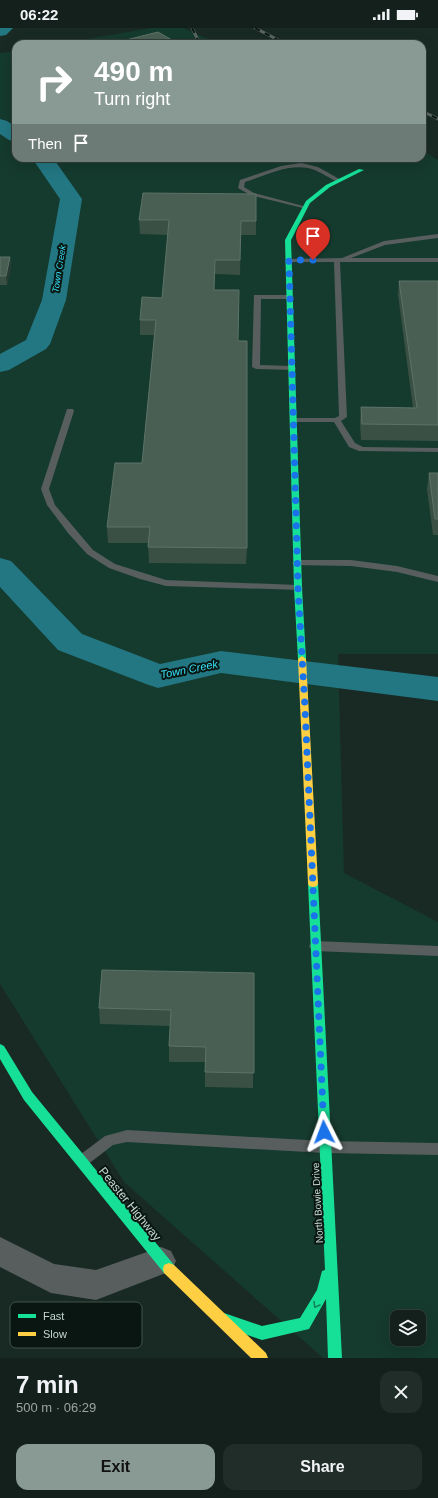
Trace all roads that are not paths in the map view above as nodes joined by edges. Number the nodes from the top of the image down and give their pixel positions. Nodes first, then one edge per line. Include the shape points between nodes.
1 (361, 170) dead end
2 (338, 180) junction
3 (305, 208) junction
4 (438, 236) edge
5 (289, 260) junction
6 (337, 260) junction
7 (438, 260) edge
8 (290, 298) junction
9 (292, 368) junction
10 (70, 411) dead end
11 (293, 420) junction
12 (336, 420) junction
13 (438, 450) edge
14 (297, 563) junction
15 (438, 579) edge
16 (298, 588) junction
17 (315, 946) junction
18 (438, 951) edge
19 (0, 1049) edge
20 (325, 1147) junction
21 (438, 1149) edge
22 (81, 1162) junction
23 (0, 1251) edge
24 (330, 1254) junction
25 (161, 1261) junction
26 (218, 1318) junction
27 (261, 1358) edge
28 (335, 1358) edge

1 - 2 street, North Bowie Drive
2 - 3 street, North Bowie Drive via 308,202
2 - 3 lane via 306,165 285,168 242,181 241,188 252,194
3 - 5 street, North Bowie Drive via 288,240
4 - 6 lane via 384,243
5 - 6 lane
5 - 8 street, North Bowie Drive
6 - 7 lane
6 - 12 lane via 343,417
8 - 9 street, North Bowie Drive
8 - 9 lane via 256,297 256,367
9 - 11 street, North Bowie Drive
10 - 16 lane via 45,489 51,505 70,532 90,552 112,566 142,578 166,583
11 - 12 lane
11 - 14 street, North Bowie Drive
12 - 13 lane via 352,445 362,449
14 - 15 lane via 351,563 397,569
14 - 16 street, North Bowie Drive
16 - 17 street, North Bowie Drive
17 - 18 lane
17 - 20 street, North Bowie Drive
19 - 22 street, Peaster Highway via 28,1096
20 - 21 lane
20 - 22 lane via 127,1136 110,1140
20 - 24 street, North Bowie Drive
22 - 25 street, Peaster Highway
23 - 25 street via 51,1278 96,1285
24 -> 26 street via 323,1292 304,1324 262,1333
24 - 28 street, North Bowie Drive
25 - 26 street, Peaster Highway
26 - 27 street, Peaster Highway

